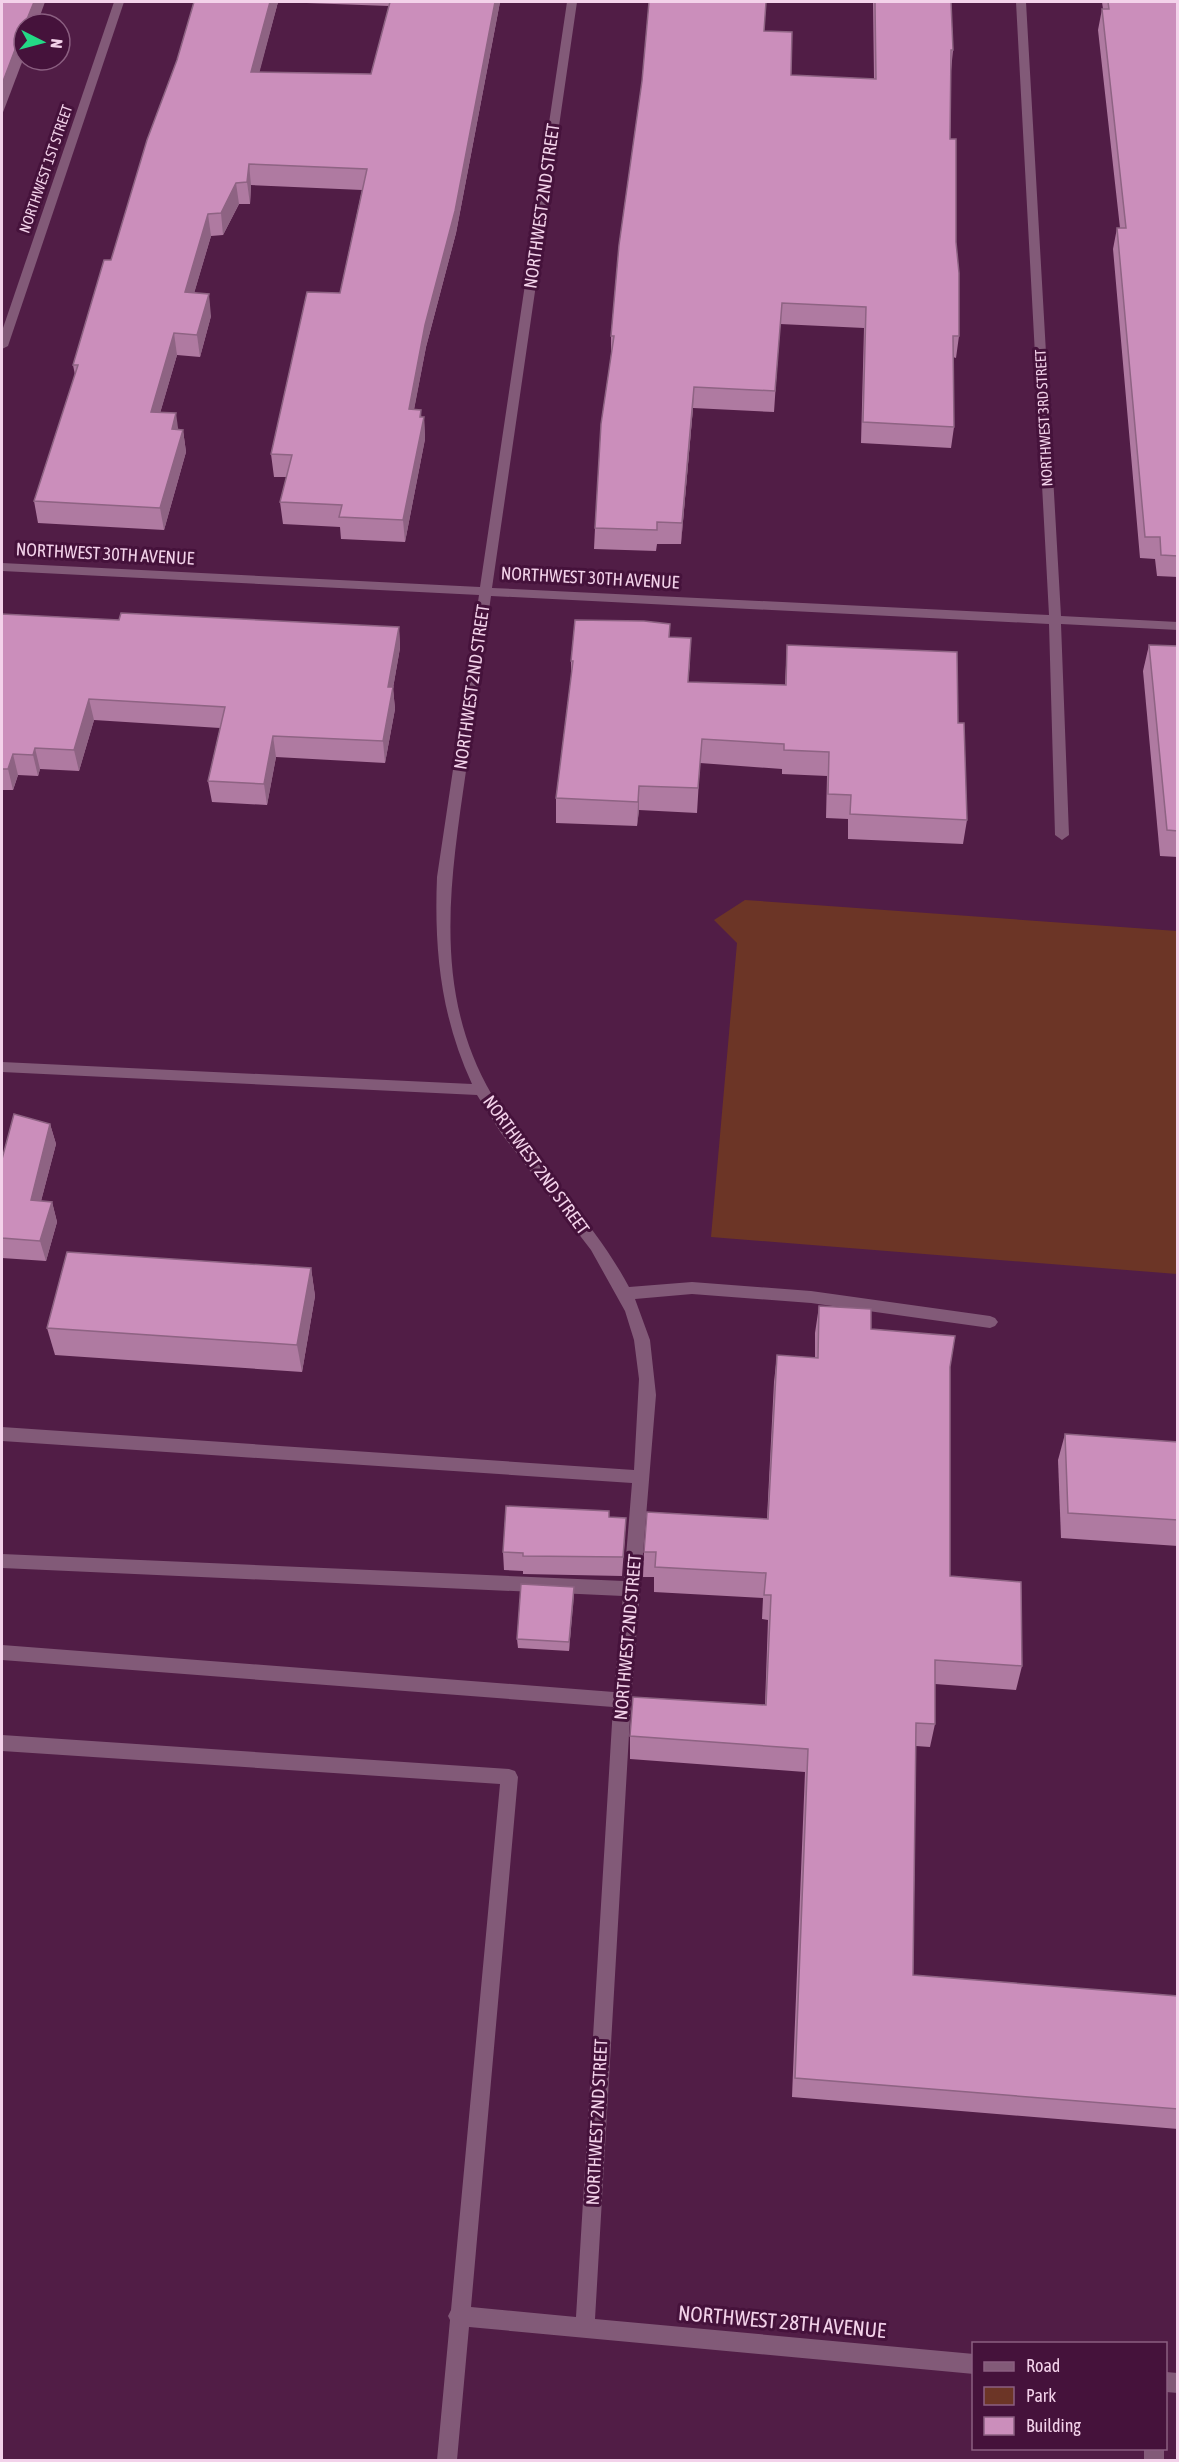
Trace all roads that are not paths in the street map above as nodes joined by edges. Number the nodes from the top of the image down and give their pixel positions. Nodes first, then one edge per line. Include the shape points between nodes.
1 (119, 2) edge
2 (572, 2) edge
3 (1021, 2) edge
4 (2, 346) edge
5 (2, 567) edge
6 (485, 591) junction
7 (1054, 620) junction
8 (1178, 626) edge
9 (1062, 835) dead end
10 (2, 1067) edge
11 (481, 1090) junction
12 (623, 1294) junction
13 (990, 1322) dead end
14 (2, 1434) edge
15 (641, 1477) junction
16 (2, 1561) edge
17 (632, 1589) junction
18 (2, 1652) edge
19 (622, 1700) junction
20 (2, 1743) edge
21 (458, 2316) junction
22 (585, 2328) junction
23 (972, 2364) edge
24 (447, 2460) edge

1 - 4 street, NORTHWEST 1ST STREET
2 - 6 street, NORTHWEST 2ND STREET
3 - 7 street, NORTHWEST 3RD STREET
5 - 6 street, NORTHWEST 30TH AVENUE
6 - 7 street, NORTHWEST 30TH AVENUE
6 - 11 street, NORTHWEST 2ND STREET via 441,917 442,962 450,1008
7 - 8 street, NORTHWEST 30TH AVENUE
7 - 9 street, NORTHWEST 3RD STREET
10 - 11 street
11 - 12 street, NORTHWEST 2ND STREET via 585,1231
12 - 13 street via 692,1288 811,1297
12 - 15 street, NORTHWEST 2ND STREET via 639,1329 646,1362 648,1395
14 - 15 street
15 - 17 street, NORTHWEST 2ND STREET
16 - 17 street
17 - 19 street, NORTHWEST 2ND STREET
18 - 19 street
19 - 22 street, NORTHWEST 2ND STREET
20 - 21 street via 509,1777
21 - 22 street, NORTHWEST 28TH AVENUE
21 - 24 street
22 - 23 street, NORTHWEST 28TH AVENUE

